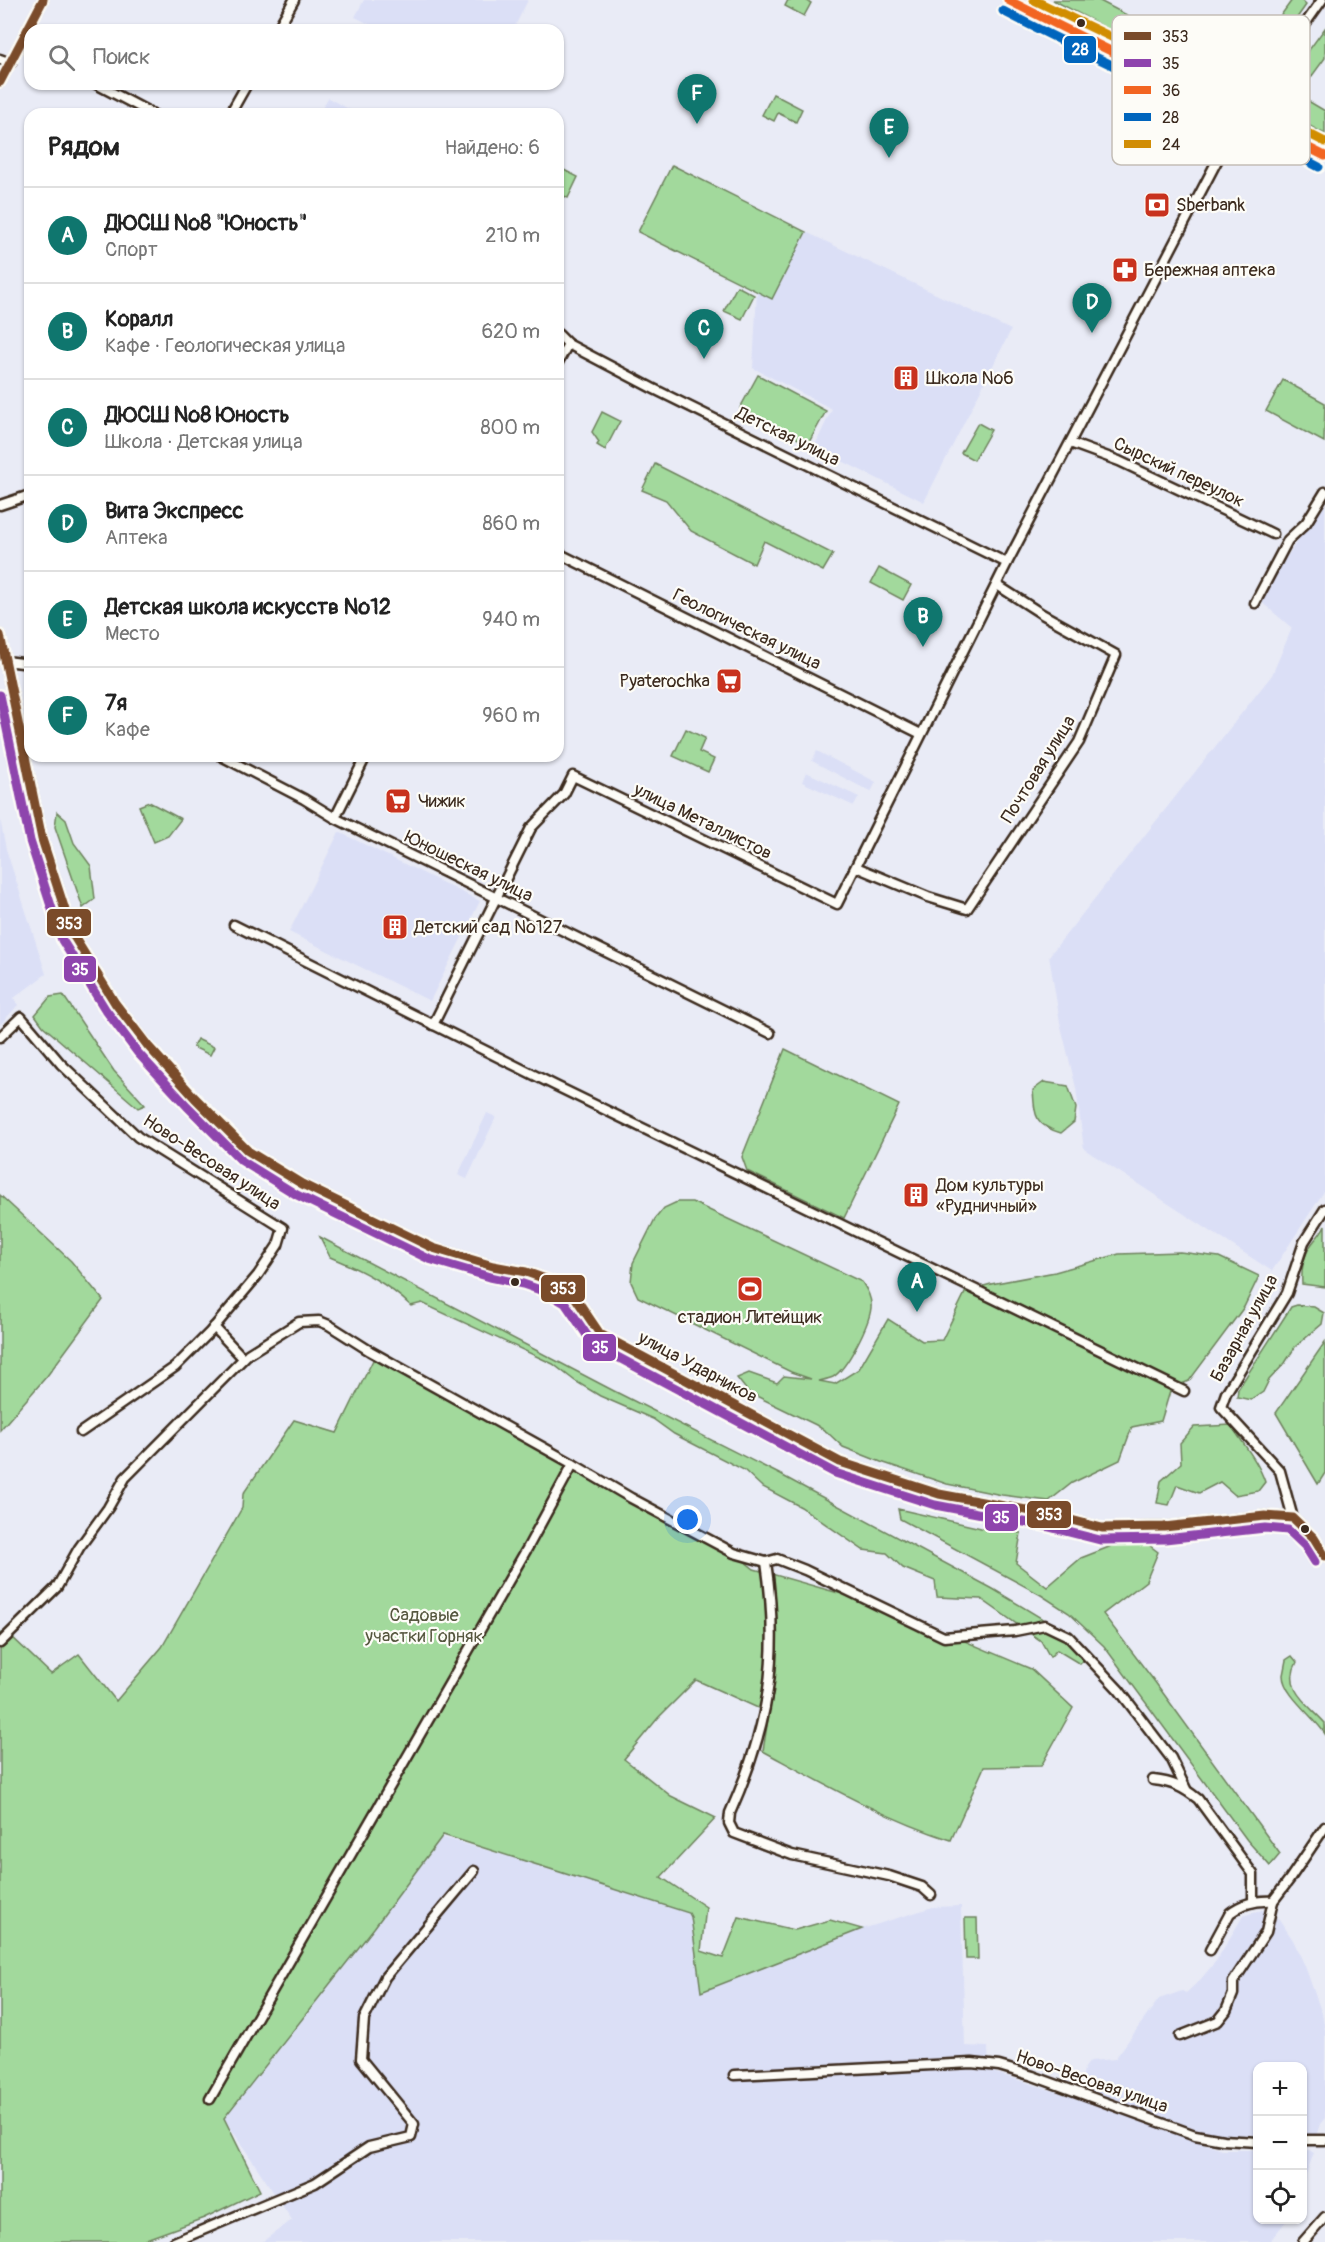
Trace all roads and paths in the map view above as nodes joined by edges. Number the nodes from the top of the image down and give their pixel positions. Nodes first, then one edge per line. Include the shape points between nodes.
1 (43, 0) edge
2 (294, 0) edge
3 (1008, 0) edge
4 (1322, 0) edge
5 (1310, 17) edge
6 (31, 24) edge
7 (280, 24) edge
8 (24, 39) edge
9 (21, 45) junction
10 (24, 47) edge
11 (1112, 52) edge
12 (0, 59) edge
13 (11, 63) junction
14 (0, 82) edge
15 (107, 90) edge
16 (244, 90) edge
17 (142, 108) edge
18 (233, 108) edge
19 (1310, 148) edge
20 (1325, 156) edge
21 (1215, 165) edge
22 (564, 340) edge
23 (568, 344) junction
24 (564, 351) edge
25 (1070, 443) junction
26 (1325, 492) edge
27 (24, 497) edge
28 (0, 505) edge
29 (1273, 534) dead end
30 (564, 556) edge
31 (1007, 563) junction
32 (997, 585) junction
33 (1255, 603) dead end
34 (0, 635) edge
35 (6, 661) junction
36 (24, 663) edge
37 (921, 734) junction
38 (24, 750) edge
39 (26, 762) edge
40 (233, 762) edge
41 (363, 762) edge
42 (335, 818) junction
43 (856, 867) junction
44 (496, 899) junction
45 (234, 925) dead end
46 (433, 1025) junction
47 (770, 1034) dead end
48 (0, 1037) edge
49 (1325, 1209) edge
50 (213, 1327) junction
51 (243, 1358) junction
52 (1184, 1390) dead end
53 (81, 1432) dead end
54 (573, 1464) junction
55 (1293, 1518) junction
56 (1325, 1556) edge
57 (766, 1562) junction
58 (0, 1643) edge
59 (1153, 1780) dead end
60 (1186, 1789) junction
61 (1325, 1827) edge
62 (474, 1871) dead end
63 (931, 1895) dead end
64 (1273, 1901) junction
65 (1253, 1902) junction
66 (1210, 1950) dead end
67 (1180, 2036) dead end
68 (734, 2075) dead end
69 (210, 2099) dead end
70 (1307, 2140) edge
71 (1325, 2140) edge
72 (1253, 2142) edge
73 (1325, 2217) edge
74 (174, 2242) edge
75 (1303, 2242) edge

1 - 6 street
2 - 7 street
3 - 11 street
4 - 5 street
8 - 9 street
9 - 10 street
9 - 13 street
12 - 13 street
13 - 14 street
15 - 17 street
16 - 18 street
19 - 20 street
21 - 25 street
22 - 23 street, Детская улица
23 - 24 street
23 - 31 street, Детская улица
25 - 29 street, Сырский переулок via 1119,461
25 - 31 street
26 - 33 street via 1306,523 1288,540
27 - 28 street
30 - 37 street, Геологическая улица
31 - 32 street
32 - 37 street
32 - 43 street, Почтовая улица via 1116,656 1079,741 967,909
34 - 35 street
35 - 36 street
35 - 38 street, улица Ударников
37 - 43 street
39 - 55 street, улица Ударников via 42,839 73,935 115,1003 148,1046 248,1151 302,1184 433,1248 551,1281 573,1294 600,1334 840,1462 939,1494 1102,1528 1164,1527 1265,1516
40 - 42 street, Юношеская улица
41 - 42 street
42 - 44 street, Юношеская улица
43 - 44 street, улица Металлистов via 837,904 573,776 564,794 531,828
44 - 46 street
44 - 47 street, Юношеская улица
45 - 46 street
46 - 52 street
48 - 50 street, Ново-Весовая улица via 21,1017 61,1064 138,1137 283,1228 278,1245 258,1275
49 - 55 street, Базарная улица via 1304,1242 1287,1293 1221,1407 1280,1471
50 - 51 street
50 - 53 street, Ново-Весовая улица via 175,1367
51 - 54 street via 299,1322 319,1321
51 - 58 street via 124,1478 57,1587
54 - 57 street via 734,1553
54 - 69 street
55 - 56 street via 1314,1538
57 - 60 street via 777,1559 804,1570 944,1637 1045,1625 1068,1636 1119,1690 1171,1758
57 - 63 street via 772,1609 769,1687 753,1757 729,1823 734,1833 792,1855 900,1880 922,1887
59 - 60 street
60 - 65 street via 1198,1799 1253,1874
61 - 64 street
62 - 74 street via 385,1977 364,2019 361,2059 414,2124 411,2137 369,2147 315,2183
64 - 65 street
64 - 67 street via 1266,1932 1233,1982 1226,2011 1218,2021
65 - 66 street via 1230,1913
68 - 72 street, Ново-Весовая улица via 972,2062 1032,2076 1195,2135
70 - 71 street
73 - 75 street

